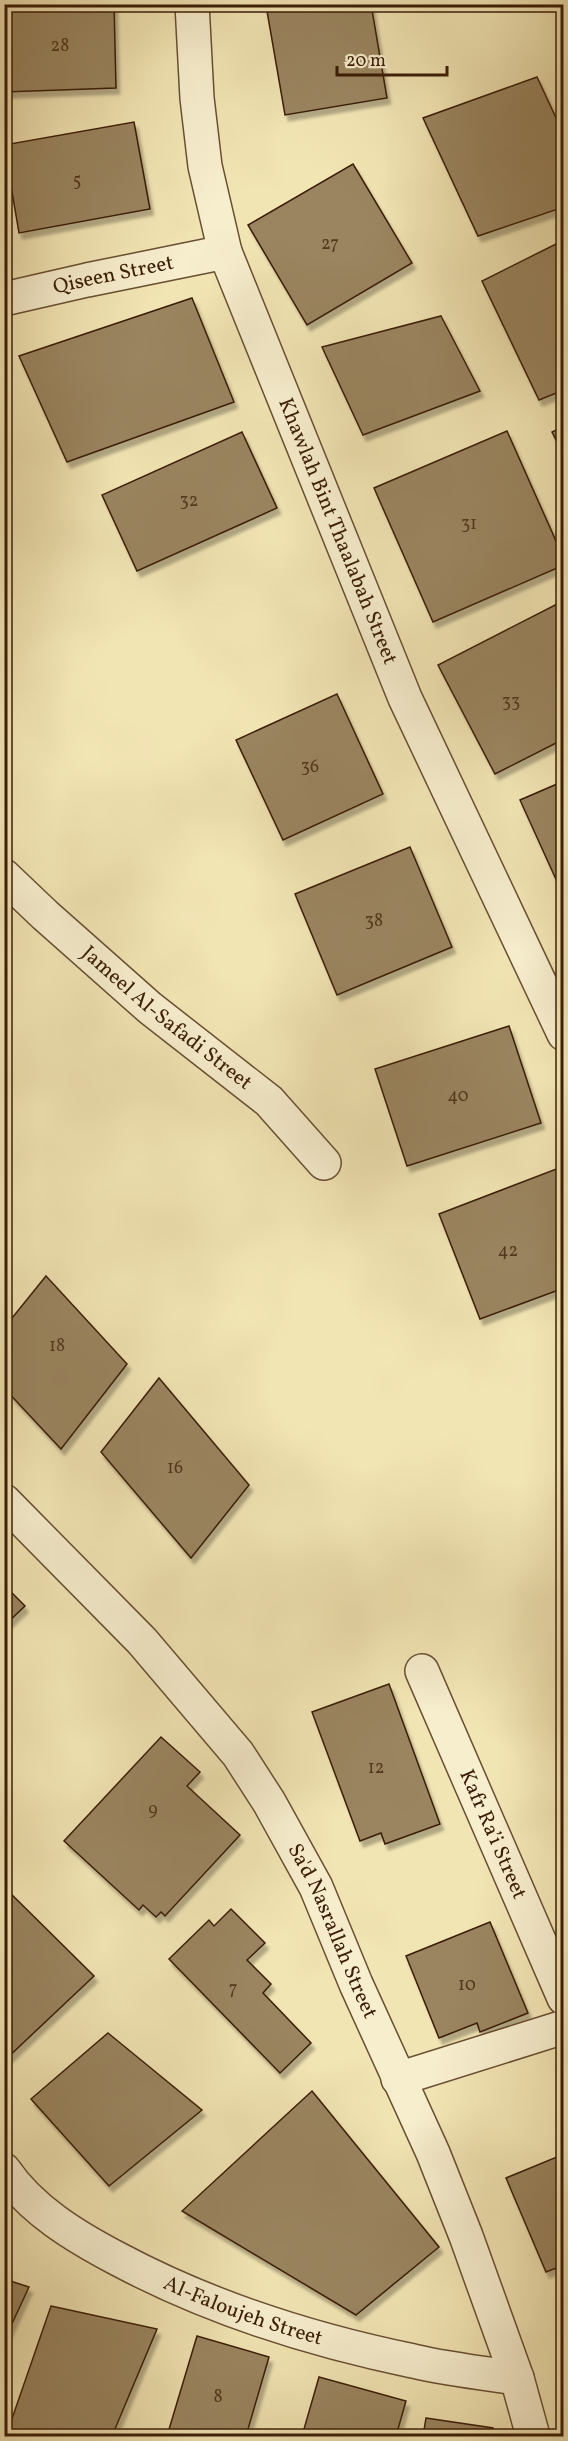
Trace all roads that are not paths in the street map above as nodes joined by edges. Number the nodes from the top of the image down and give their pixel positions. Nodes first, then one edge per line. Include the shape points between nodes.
1 (192, 4) edge
2 (225, 252) junction
3 (4, 299) edge
4 (4, 876) edge
5 (564, 1034) edge
6 (324, 1163) dead end
7 (4, 1501) edge
8 (422, 1671) dead end
9 (564, 1998) edge
10 (564, 2027) edge
11 (398, 2079) junction
12 (4, 2170) edge
13 (517, 2378) junction
14 (533, 2436) edge

1 - 2 street, Khawlah Bint Thaalabah Street via 205,166
2 - 3 street, Qiseen Street
2 - 5 street, Khawlah Bint Thaalabah Street via 405,698
4 - 6 street, Jameel Al-Safadi Street via 150,1008 269,1101
7 - 11 street, Sa'd Nasrallah Street via 142,1641 238,1754 316,1887
8 - 9 street, Kafr Ra’i Street
10 - 11 street
11 - 13 street, Sa'd Nasrallah Street via 433,2153
12 - 13 street, Al-Faloujeh Street via 27,2198 84,2241 150,2277 220,2306 318,2339 414,2362
13 - 14 street, Sa'd Nasrallah Street

